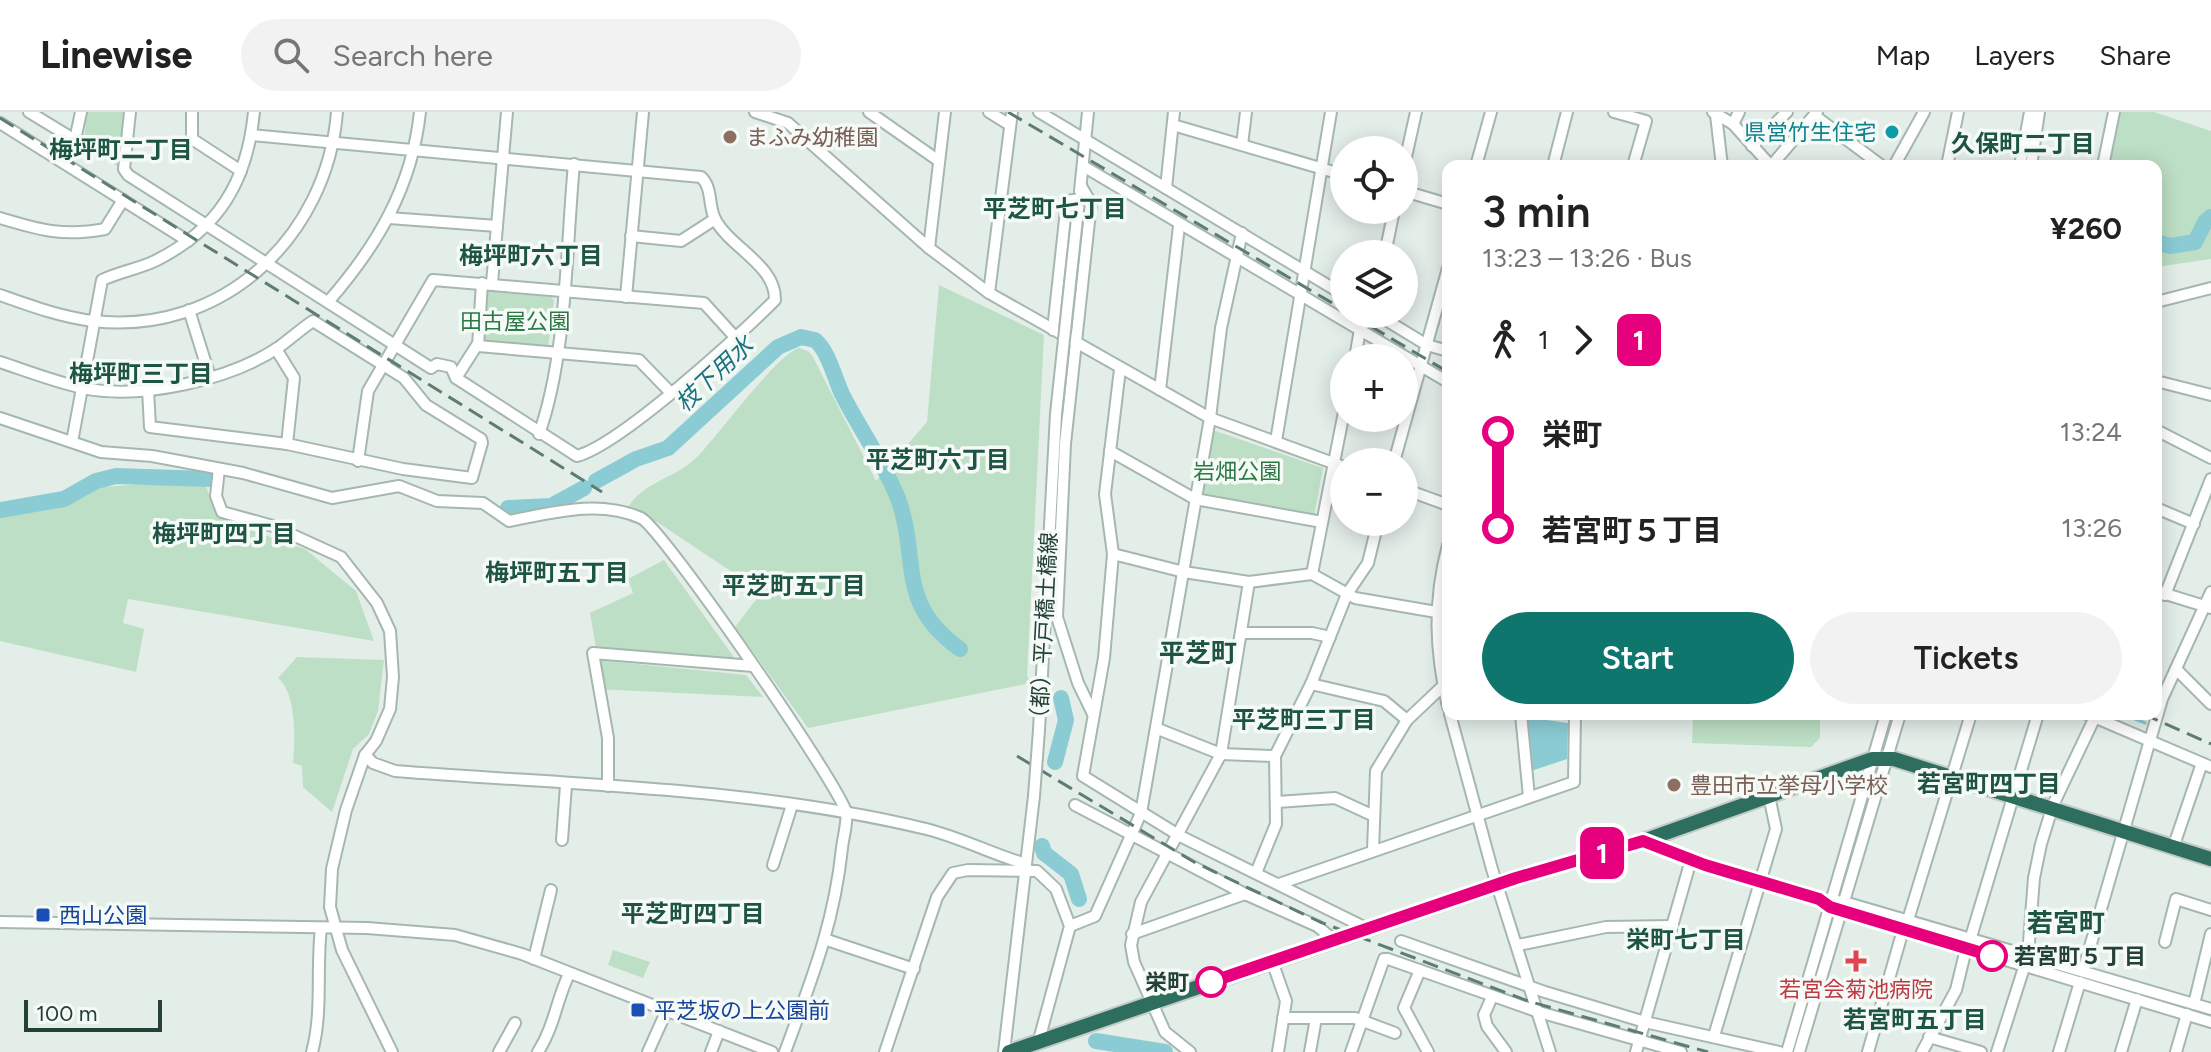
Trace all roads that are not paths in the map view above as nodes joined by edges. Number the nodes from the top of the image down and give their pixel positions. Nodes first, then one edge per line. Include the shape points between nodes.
1 (29, 112) edge
2 (81, 112) edge
3 (130, 112) edge
4 (192, 112) edge
5 (254, 112) edge
6 (337, 112) edge
7 (420, 112) edge
8 (507, 112) edge
9 (643, 112) edge
10 (755, 112) edge
11 (869, 112) edge
12 (945, 112) edge
13 (989, 112) edge
14 (1012, 112) edge
15 (1039, 112) edge
16 (1088, 112) edge
17 (1174, 112) edge
18 (1246, 112) edge
19 (1331, 112) edge
20 (1416, 112) edge
21 (1491, 112) edge
22 (1567, 112) edge
23 (1614, 112) edge
24 (1739, 112) edge
25 (1787, 112) edge
26 (1924, 112) edge
27 (1958, 112) edge
28 (2030, 112) edge
29 (2039, 112) edge
30 (2114, 112) edge
31 (1714, 114) edge
32 (1816, 114) edge
33 (0, 123) edge
34 (1733, 124) junction
35 (1010, 125) junction
36 (1173, 125) junction
37 (252, 135) junction
38 (1411, 136) edge
39 (334, 143) junction
40 (1086, 143) junction
41 (1242, 145) junction
42 (1752, 146) junction
43 (416, 150) junction
44 (503, 158) junction
45 (1478, 160) edge
46 (1555, 160) edge
47 (1635, 160) edge
48 (1721, 160) edge
49 (1765, 160) edge
50 (1776, 160) edge
51 (1874, 160) edge
52 (1897, 160) edge
53 (1948, 160) edge
54 (2021, 160) edge
55 (2032, 160) edge
56 (2104, 160) edge
57 (939, 161) junction
58 (574, 164) junction
59 (1083, 166) junction
60 (637, 169) junction
61 (1322, 169) junction
62 (241, 171) junction
63 (1330, 171) edge
64 (1081, 186) junction
65 (1166, 188) junction
66 (1418, 195) edge
67 (123, 200) junction
68 (1442, 202) edge
69 (1079, 204) junction
70 (0, 218) edge
71 (389, 218) junction
72 (715, 219) junction
73 (210, 226) junction
74 (497, 226) junction
75 (1179, 226) junction
76 (1242, 233) junction
77 (631, 236) junction
78 (188, 241) junction
79 (929, 248) junction
80 (1236, 258) junction
81 (267, 263) junction
82 (1306, 271) junction
83 (487, 283) junction
84 (1330, 286) edge
85 (2211, 288) edge
86 (1442, 290) edge
87 (563, 291) junction
88 (989, 293) junction
89 (1301, 294) junction
90 (0, 295) edge
91 (626, 297) junction
92 (2162, 300) edge
93 (328, 302) junction
94 (189, 310) junction
95 (95, 321) junction
96 (1397, 328) edge
97 (1053, 330) junction
98 (1360, 330) junction
99 (734, 336) junction
100 (393, 344) junction
101 (1075, 344) junction
102 (1358, 344) edge
103 (477, 345) junction
104 (1427, 345) junction
105 (276, 349) junction
106 (1442, 349) edge
107 (557, 353) junction
108 (0, 362) edge
109 (384, 365) junction
110 (1420, 367) junction
111 (1120, 369) junction
112 (210, 377) junction
113 (456, 378) junction
114 (1442, 379) edge
115 (2162, 383) edge
116 (83, 388) junction
117 (148, 389) junction
118 (1160, 390) junction
119 (670, 392) junction
120 (2211, 395) edge
121 (0, 418) edge
122 (1210, 418) junction
123 (2162, 433) edge
124 (539, 434) junction
125 (1276, 441) junction
126 (72, 442) junction
127 (287, 444) junction
128 (1398, 448) edge
129 (1110, 451) junction
130 (2211, 458) edge
131 (358, 461) junction
132 (1330, 462) edge
133 (219, 469) junction
134 (403, 469) junction
135 (2211, 479) edge
136 (399, 486) junction
137 (1418, 494) edge
138 (1330, 495) edge
139 (1195, 499) junction
140 (1442, 503) edge
141 (2162, 511) edge
142 (1322, 522) junction
143 (2194, 524) junction
144 (1375, 536) edge
145 (1113, 554) junction
146 (1184, 572) junction
147 (1312, 574) junction
148 (1442, 581) edge
149 (1249, 582) junction
150 (2162, 591) edge
151 (2211, 592) edge
152 (2162, 593) edge
153 (1347, 594) junction
154 (2207, 607) edge
155 (1435, 613) junction
156 (1442, 614) edge
157 (1242, 633) junction
158 (1330, 637) junction
159 (753, 666) junction
160 (2176, 669) junction
161 (1442, 677) edge
162 (1311, 684) junction
163 (1442, 687) edge
164 (2162, 692) edge
165 (2211, 704) edge
166 (1093, 714) junction
167 (1407, 720) junction
168 (1452, 720) edge
169 (1522, 720) edge
170 (1575, 720) edge
171 (1884, 720) edge
172 (1898, 720) edge
173 (1969, 720) edge
174 (2036, 720) edge
175 (2089, 720) edge
176 (2101, 720) edge
177 (2155, 720) edge
178 (1158, 729) junction
179 (2151, 740) junction
180 (1221, 754) junction
181 (365, 755) junction
182 (1275, 756) junction
183 (1872, 759) junction
184 (1888, 759) junction
185 (2207, 765) edge
186 (1952, 777) junction
187 (566, 785) junction
188 (608, 786) junction
189 (1769, 796) junction
190 (2013, 796) junction
191 (1529, 797) junction
192 (1277, 802) junction
193 (792, 805) junction
194 (1075, 805) dead end
195 (2052, 808) junction
196 (846, 813) junction
197 (1141, 813) junction
198 (1374, 816) junction
199 (1477, 816) junction
200 (2122, 831) junction
201 (1133, 836) junction
202 (1180, 836) junction
203 (562, 840) dead end
204 (1643, 841) junction
205 (2173, 848) junction
206 (1373, 850) junction
207 (1169, 854) junction
208 (2211, 859) edge
209 (1691, 860) junction
210 (773, 865) dead end
211 (1025, 867) junction
212 (1256, 873) junction
213 (1759, 881) junction
214 (1499, 883) junction
215 (1279, 884) junction
216 (551, 890) dead end
217 (1245, 894) junction
218 (1837, 904) junction
219 (2211, 910) edge
220 (0, 922) edge
221 (1906, 925) junction
222 (1070, 926) junction
223 (1673, 926) junction
224 (321, 928) junction
225 (336, 928) junction
226 (1368, 929) junction
227 (1132, 934) junction
228 (2211, 934) edge
229 (1971, 937) junction
230 (827, 940) junction
231 (1334, 940) junction
232 (1401, 941) dead end
233 (2165, 942) dead end
234 (1518, 945) junction
235 (1966, 949) junction
236 (2028, 955) junction
237 (534, 959) junction
238 (1272, 961) junction
239 (2023, 966) junction
240 (914, 969) junction
241 (1420, 970) junction
242 (2083, 971) junction
243 (569, 974) junction
244 (2080, 982) junction
245 (1529, 985) junction
246 (1492, 997) junction
247 (2137, 999) junction
248 (1151, 1002) junction
249 (2194, 1004) junction
250 (2211, 1009) edge
251 (666, 1012) junction
252 (1539, 1012) junction
253 (2187, 1014) junction
254 (1283, 1018) junction
255 (1316, 1018) junction
256 (1361, 1022) junction
257 (1645, 1022) junction
258 (2211, 1022) edge
259 (515, 1023) dead end
260 (719, 1031) junction
261 (1395, 1033) dead end
262 (1714, 1036) junction
263 (1929, 1037) junction
264 (1039, 1040) junction
265 (1638, 1047) edge
266 (312, 1052) edge
267 (392, 1052) edge
268 (499, 1052) edge
269 (538, 1052) edge
270 (648, 1052) edge
271 (711, 1052) edge
272 (771, 1052) edge
273 (785, 1052) edge
274 (885, 1052) edge
275 (1007, 1052) edge
276 (1190, 1052) edge
277 (1278, 1052) edge
278 (1310, 1052) edge
279 (1351, 1052) edge
280 (1428, 1052) edge
281 (1506, 1052) edge
282 (1550, 1052) edge
283 (1681, 1052) edge
284 (1779, 1052) edge
285 (1787, 1052) edge
286 (1799, 1052) edge
287 (1868, 1052) edge
288 (1922, 1052) edge
289 (1981, 1052) edge
290 (1997, 1052) edge
291 (2059, 1052) edge
292 (2121, 1052) edge
293 (2176, 1052) edge

1 - 2 street via 75,140
3 - 73 street via 124,169 128,175
4 - 62 street via 192,139
5 - 37 street
6 - 39 street
7 - 43 street
8 - 44 street
9 - 60 street
10 - 79 street via 788,123
11 - 57 street
12 - 57 street
13 - 35 street
14 - 35 street
15 - 40 street
16 - 40 street, （都）平戸橋土橋線
17 - 36 street
18 - 41 street
19 - 61 street
20 - 38 street
21 - 45 street
22 - 46 street
23 - 47 street via 1646,121
24 - 34 street
25 - 42 street
26 - 52 street
27 - 53 street
28 - 54 street
29 - 55 street
30 - 56 street
31 - 34 street
31 - 48 street
32 - 50 street
32 - 51 street
33 - 67 street
34 - 42 street
35 - 88 street
36 - 41 street
36 - 65 street
37 - 39 street
37 - 62 street
39 - 43 street
39 - 81 street via 314,202
40 - 59 street, （都）平戸橋土橋線
40 - 65 street
41 - 61 street
42 - 49 street
43 - 44 street
43 - 71 street
44 - 58 street
44 - 74 street
57 - 79 street
58 - 60 street
58 - 87 street
59 - 64 street, （都）平戸橋土橋線
59 - 75 street
60 - 72 street via 701,177 707,182
60 - 77 street
61 - 63 street
61 - 82 street
62 - 73 street
64 - 69 street, （都）平戸橋土橋線
64 - 101 street via 1091,203
65 - 76 street
66 - 68 street
67 - 70 street via 105,229 94,231 58,235
67 - 78 street
69 - 97 street via 1067,201
69 - 211 street, （都）平戸橋土橋線, bridge via 1056,414 1039,730
71 - 74 street
71 - 93 street via 370,252
72 - 77 street via 681,241
72 - 99 street via 773,284 775,300
73 - 78 street
73 - 81 street
74 - 83 street
75 - 80 street
75 - 118 street
76 - 80 street
76 - 82 street
77 - 91 street
78 - 95 street via 157,260 102,280
79 - 88 street
80 - 89 street
80 - 122 street
81 - 93 street
81 - 94 street
82 - 84 street
82 - 89 street
83 - 87 street
83 - 100 street via 433,280
83 - 103 street
85 - 92 street
86 - 104 street
87 - 91 street
87 - 107 street
88 - 97 street
89 - 98 street
89 - 125 street
90 - 95 street
91 - 99 street via 704,303
93 - 100 street
94 - 95 street via 149,320
94 - 112 street
95 - 116 street
96 - 104 street
97 - 101 street
98 - 102 street
98 - 110 street
99 - 119 street
100 - 109 street
100 - 113 street via 431,368 451,367
101 - 111 street
101 - 166 street via 1057,617
103 - 107 street
103 - 113 street
104 - 106 street
104 - 110 street
105 - 109 street via 313,321
105 - 112 street
105 - 127 street via 294,378
107 - 119 street via 639,360
107 - 124 street
108 - 116 street
109 - 131 street via 368,391
109 - 134 street via 412,385 426,405 482,443 472,478
110 - 114 street
110 - 128 street
111 - 118 street
111 - 129 street
112 - 117 street
113 - 124 street
115 - 120 street
116 - 117 street
116 - 126 street
117 - 127 street via 150,427
118 - 122 street
119 - 124 street via 598,449 580,455
121 - 126 street
122 - 125 street
122 - 139 street
123 - 130 street
125 - 132 street
126 - 133 street via 101,452
127 - 131 street
129 - 139 street
129 - 145 street via 1105,494
131 - 134 street
133 - 136 street via 332,498
133 - 181 street via 216,496 222,512 273,526 341,557 384,614 393,655 392,696 382,729
134 - 136 street
135 - 143 street
136 - 159 street via 437,501 483,503 509,521 568,508 641,519 662,538
137 - 140 street
138 - 142 street
139 - 142 street
139 - 146 street
141 - 143 street
142 - 147 street
143 - 150 street
144 - 153 street via 1368,563
145 - 146 street
145 - 166 street
146 - 149 street
146 - 178 street
147 - 149 street
147 - 153 street
148 - 155 street
149 - 157 street
151 - 154 street
152 - 154 street
153 - 155 street
153 - 158 street
154 - 160 street
155 - 156 street
155 - 161 street
157 - 158 street
157 - 180 street
158 - 162 street
159 - 188 street via 593,653 608,738
159 - 196 street
160 - 164 street
160 - 165 street
162 - 167 street via 1384,701
162 - 182 street
163 - 167 street
166 - 197 street via 1083,776
167 - 198 street via 1376,771
168 - 199 street
169 - 191 street
170 - 191 street via 1574,782
171 - 183 street
172 - 184 street
173 - 186 street
174 - 190 street
175 - 195 street
176 - 179 street
177 - 179 street
178 - 180 street
178 - 197 street
179 - 185 street
179 - 200 street
180 - 182 street
180 - 202 street
181 - 187 street via 395,771
181 - 225 street via 332,869 330,907
182 - 192 street
183 - 184 highway
183 - 189 highway
183 - 218 street
184 - 186 highway
184 - 218 street
185 - 205 street
186 - 190 highway
186 - 221 street
187 - 188 street
187 - 203 street
188 - 193 street
189 - 204 highway
189 - 213 street via 1776,824
190 - 195 highway
190 - 229 street
191 - 199 street
192 - 198 street via 1335,798
192 - 212 street via 1276,824
193 - 196 street
193 - 210 street
194 - 201 street
195 - 200 highway
195 - 236 street via 2034,878
196 - 211 street via 924,828
196 - 230 street
197 - 201 street
197 - 202 street
198 - 206 street
199 - 206 street
199 - 214 street
200 - 205 highway
200 - 242 street
201 - 207 street
201 - 222 street via 1095,916
202 - 207 street
202 - 212 street
204 - 209 street
204 - 214 highway
205 - 208 highway
206 - 215 street
207 - 217 street
207 - 227 street via 1141,902
209 - 213 street
209 - 223 street
211 - 222 street via 1051,881
211 - 240 street via 953,873 937,897
211 - 275 street, （都）平戸橋土橋線
212 - 215 street
213 - 218 street
213 - 262 street
214 - 226 highway
214 - 234 street
215 - 226 street
216 - 237 street
217 - 227 street
217 - 231 street via 1317,926
218 - 221 street
218 - 285 street
218 - 286 street
219 - 233 street via 2176,899
220 - 224 street
221 - 229 street
221 - 235 street
221 - 287 street
222 - 264 street
223 - 234 street via 1606,927
223 - 257 street
224 - 225 street
224 - 266 street via 319,1028
225 - 237 street via 455,935
225 - 267 street
226 - 231 highway
227 - 248 street via 1134,962
228 - 249 street
229 - 236 street
230 - 240 street
230 - 273 street
231 - 238 highway
232 - 245 street
234 - 245 street
235 - 239 street
235 - 263 street via 1956,990
236 - 239 street
236 - 242 street
237 - 243 street
238 - 248 highway
238 - 254 street via 1286,1001
239 - 244 street
239 - 290 street
240 - 274 street
241 - 246 street
241 - 256 street via 1384,959
241 - 280 street via 1404,1008
242 - 249 street
243 - 251 street
243 - 269 street via 557,997 552,1030
244 - 247 street
244 - 291 street
245 - 252 street
245 - 257 street
246 - 252 street
246 - 281 street via 1484,1015
247 - 253 street
247 - 292 street
248 - 264 highway
248 - 276 street via 1165,1032
249 - 250 street
251 - 260 street
251 - 270 street
252 - 265 street
252 - 282 street
253 - 258 street
253 - 293 street
254 - 255 street
254 - 277 street
255 - 256 street
255 - 278 street
256 - 261 street
256 - 279 street
257 - 262 street
257 - 265 street
259 - 268 street
260 - 271 street
260 - 272 street
262 - 284 street
263 - 288 street
263 - 289 street
264 - 275 highway
265 - 283 street

